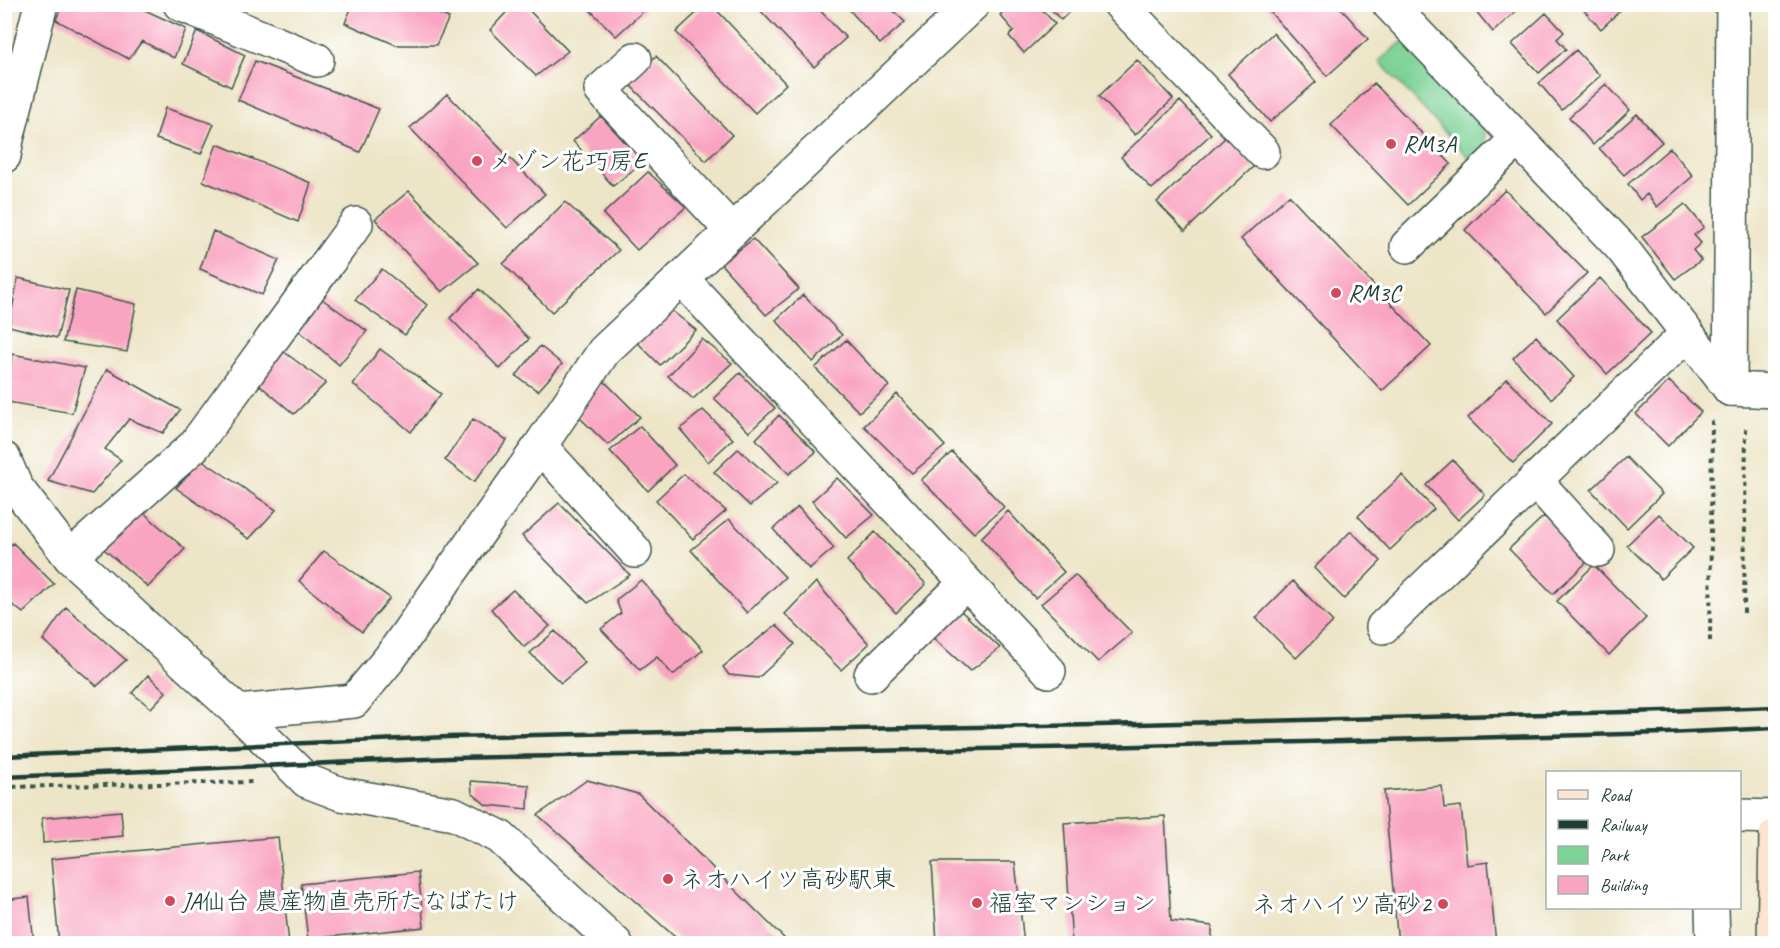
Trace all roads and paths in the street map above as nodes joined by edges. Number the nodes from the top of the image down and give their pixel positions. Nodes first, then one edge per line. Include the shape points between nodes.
1 (41, 4) edge
2 (180, 4) edge
3 (973, 4) edge
4 (1120, 4) edge
5 (1389, 4) edge
6 (1733, 4) edge
7 (635, 59) dead end
8 (317, 60) dead end
9 (1517, 139) junction
10 (1263, 152) dead end
11 (4, 156) edge
12 (356, 224) dead end
13 (732, 231) junction
14 (1407, 246) dead end
15 (681, 278) junction
16 (1687, 334) junction
17 (1776, 391) edge
18 (1721, 401) junction
19 (1746, 427) dead end
20 (540, 446) junction
21 (4, 459) edge
22 (1535, 480) junction
23 (1598, 550) dead end
24 (635, 551) dead end
25 (70, 557) junction
26 (966, 583) junction
27 (1744, 613) dead end
28 (1383, 627) dead end
29 (1710, 641) dead end
30 (1049, 671) dead end
31 (871, 675) dead end
32 (238, 712) junction
33 (307, 781) junction
34 (4, 786) edge
35 (1741, 816) edge
36 (1776, 817) edge
37 (1776, 835) edge
38 (1712, 909) edge
39 (616, 944) edge
40 (1713, 944) edge
41 (1774, 944) edge

1 - 11 street
2 - 8 street
3 - 13 street
4 - 10 street
5 - 9 street
6 - 18 street
7 - 13 street via 602,90
9 - 14 street
9 - 16 street via 1621,247
12 - 25 street via 194,446
13 - 15 street
15 - 20 street via 604,351
15 - 26 street
16 - 18 street
16 - 22 street
17 - 18 street
18 - 29 path
19 - 27 path
20 - 24 street
20 - 32 street via 390,658 354,701
21 - 25 street via 16,487
22 - 23 street
22 - 28 street
25 - 32 street
26 - 30 street
26 - 31 street
32 - 33 street
33 - 34 path
33 - 39 street via 340,794 454,814 500,837
35 - 36 street
37 - 41 main road
38 - 40 street

